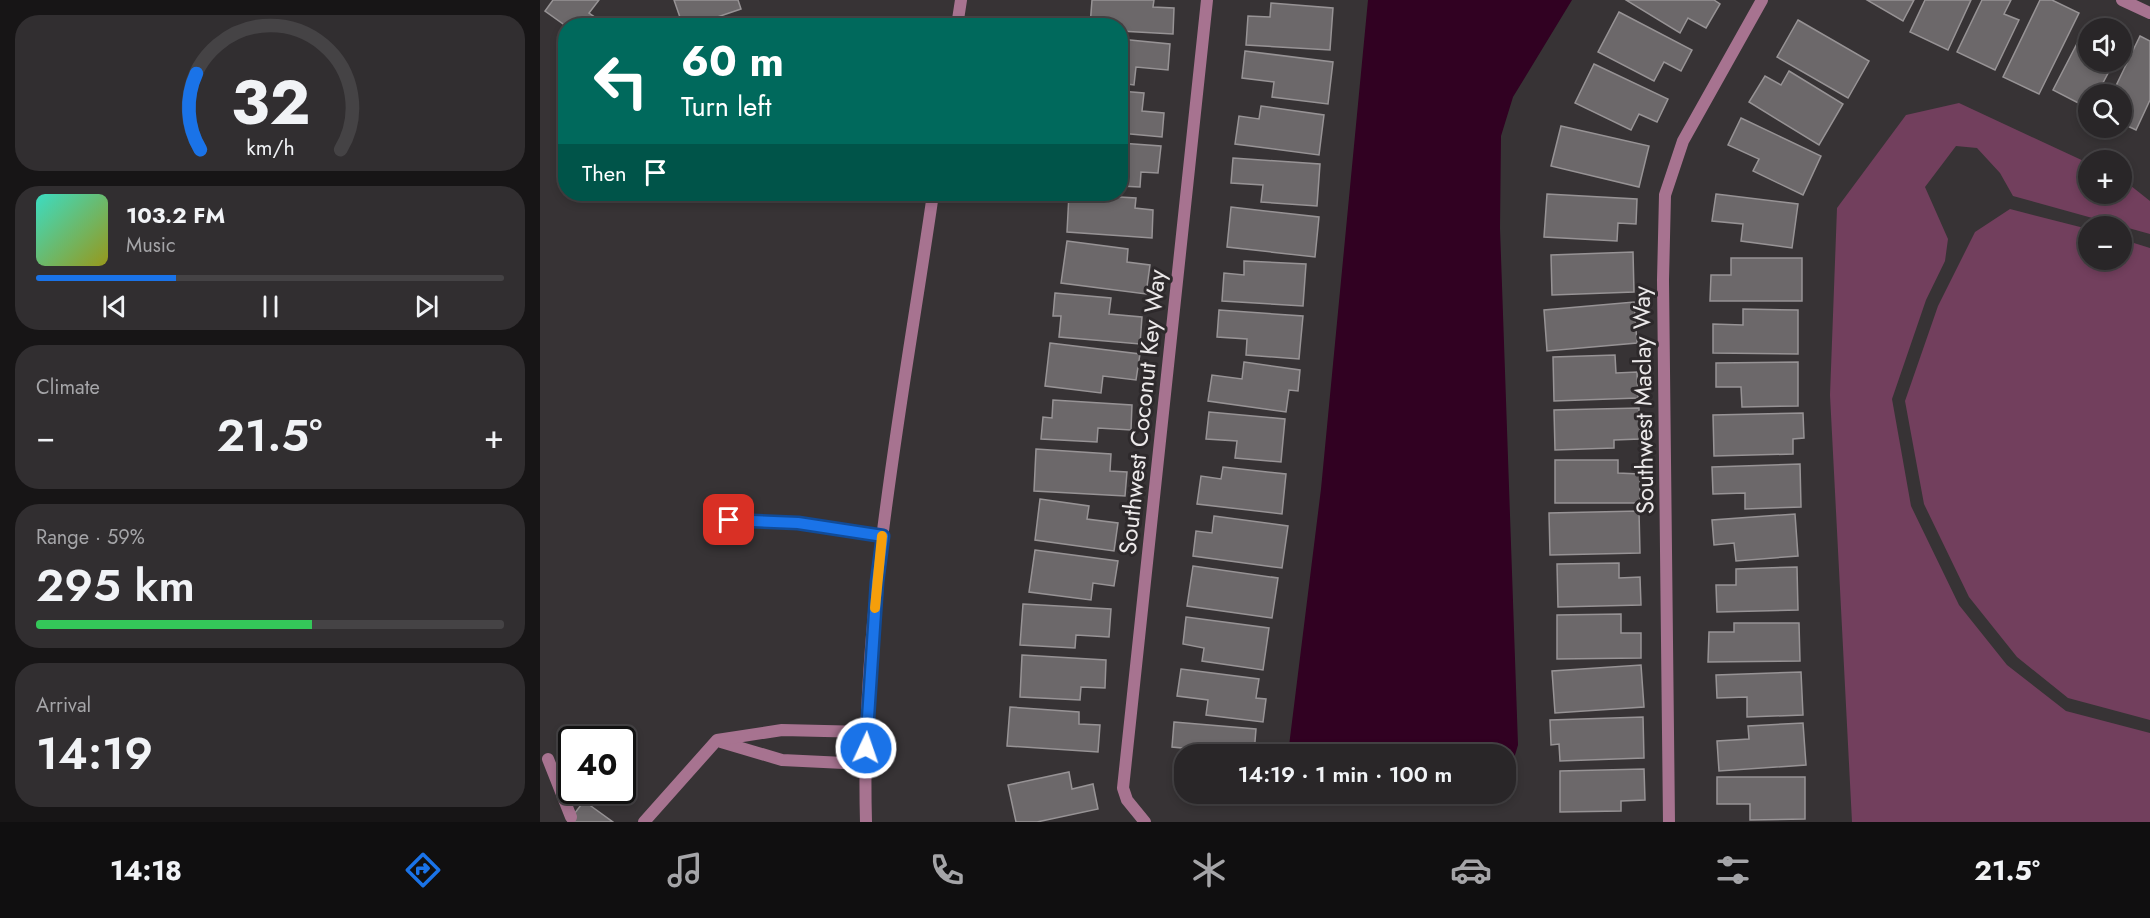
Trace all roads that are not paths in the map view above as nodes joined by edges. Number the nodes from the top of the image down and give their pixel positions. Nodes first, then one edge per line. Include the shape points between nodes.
1 (961, 0) edge
2 (1207, 0) edge
3 (1762, 0) edge
4 (2122, 0) edge
5 (2150, 13) edge
6 (958, 18) edge
7 (932, 201) edge
8 (729, 520) dead end
9 (883, 536) junction
10 (867, 732) junction
11 (717, 740) junction
12 (548, 759) dead end
13 (865, 764) junction
14 (571, 817) dead end
15 (644, 822) edge
16 (866, 822) edge
17 (1145, 822) edge
18 (1669, 822) edge

1 - 6 street
2 - 17 street, Southwest Coconut Key Way via 1124,788 1127,800
3 - 18 street, Southwest Maclay Way via 1683,141 1665,195
4 - 5 street
7 - 9 street
8 - 9 street via 798,523
9 - 10 street
10 - 11 street via 782,730
10 - 13 street
11 - 13 street via 782,760
11 - 15 street
12 - 14 street
13 - 16 street

